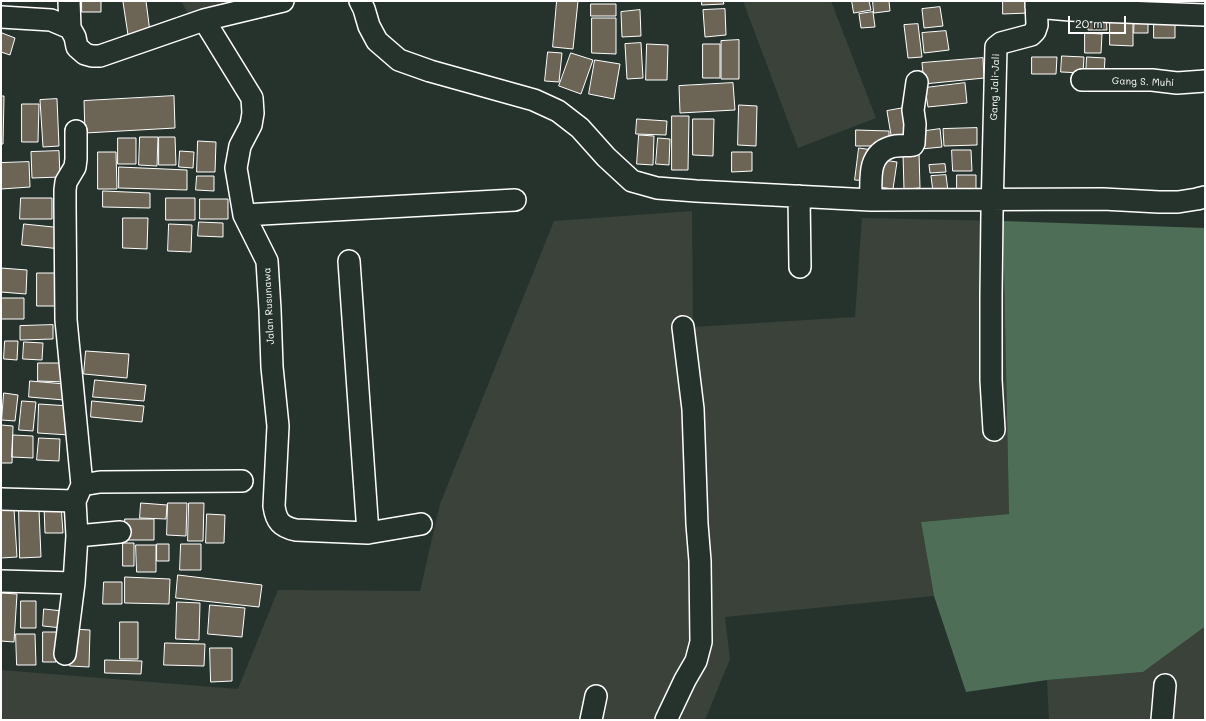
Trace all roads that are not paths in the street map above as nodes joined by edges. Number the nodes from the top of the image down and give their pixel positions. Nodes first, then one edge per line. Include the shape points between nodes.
1 (69, 1) edge
2 (360, 1) edge
3 (274, 2) edge
4 (1036, 4) edge
5 (1205, 15) edge
6 (1, 17) edge
7 (204, 20) junction
8 (70, 28) junction
9 (1082, 80) dead end
10 (917, 82) dead end
11 (1205, 82) edge
12 (76, 131) dead end
13 (799, 196) junction
14 (1205, 197) edge
15 (514, 200) dead end
16 (870, 200) junction
17 (992, 200) junction
18 (244, 215) junction
19 (349, 261) dead end
20 (800, 266) dead end
21 (683, 327) dead end
22 (994, 430) dead end
23 (242, 481) dead end
24 (79, 493) junction
25 (1, 499) edge
26 (421, 524) dead end
27 (120, 532) dead end
28 (368, 532) junction
29 (77, 536) junction
30 (1, 581) edge
31 (74, 583) junction
32 (66, 654) dead end
33 (1165, 685) dead end
34 (596, 696) dead end
35 (591, 720) edge
36 (666, 720) edge
37 (1162, 720) edge

1 - 8 street
2 - 13 street via 377,41 399,60 534,100 558,111 580,128 632,181 657,188
3 - 7 street
4 - 5 street via 1070,10
4 - 17 street, Gang Jali-Jali via 1035,31 1031,35 1001,43 996,47
6 - 8 street via 51,20
7 - 8 street via 100,56 85,54 77,47
7 - 18 street, Jalan Rusunawa via 252,98 254,113 240,146 236,168
9 - 11 street, Gang S. Muhi
10 - 16 street via 913,110 914,143 892,147 877,155 873,161
12 - 24 street via 75,167 64,190 66,320
13 - 16 street
13 - 20 street
14 - 17 street via 1178,202 1103,199
15 - 18 street
16 - 17 street
17 - 22 street via 991,380
18 - 28 street, Jalan Rusunawa via 267,261 272,367 278,426 274,506 276,516 287,528 296,530
19 - 28 street
21 - 36 street via 693,409 701,642 696,661
23 - 24 street via 100,482
24 - 25 street
24 - 29 street
26 - 28 street
27 - 29 street
29 - 31 street
30 - 31 street
31 - 32 street
33 - 37 street
34 - 35 street

